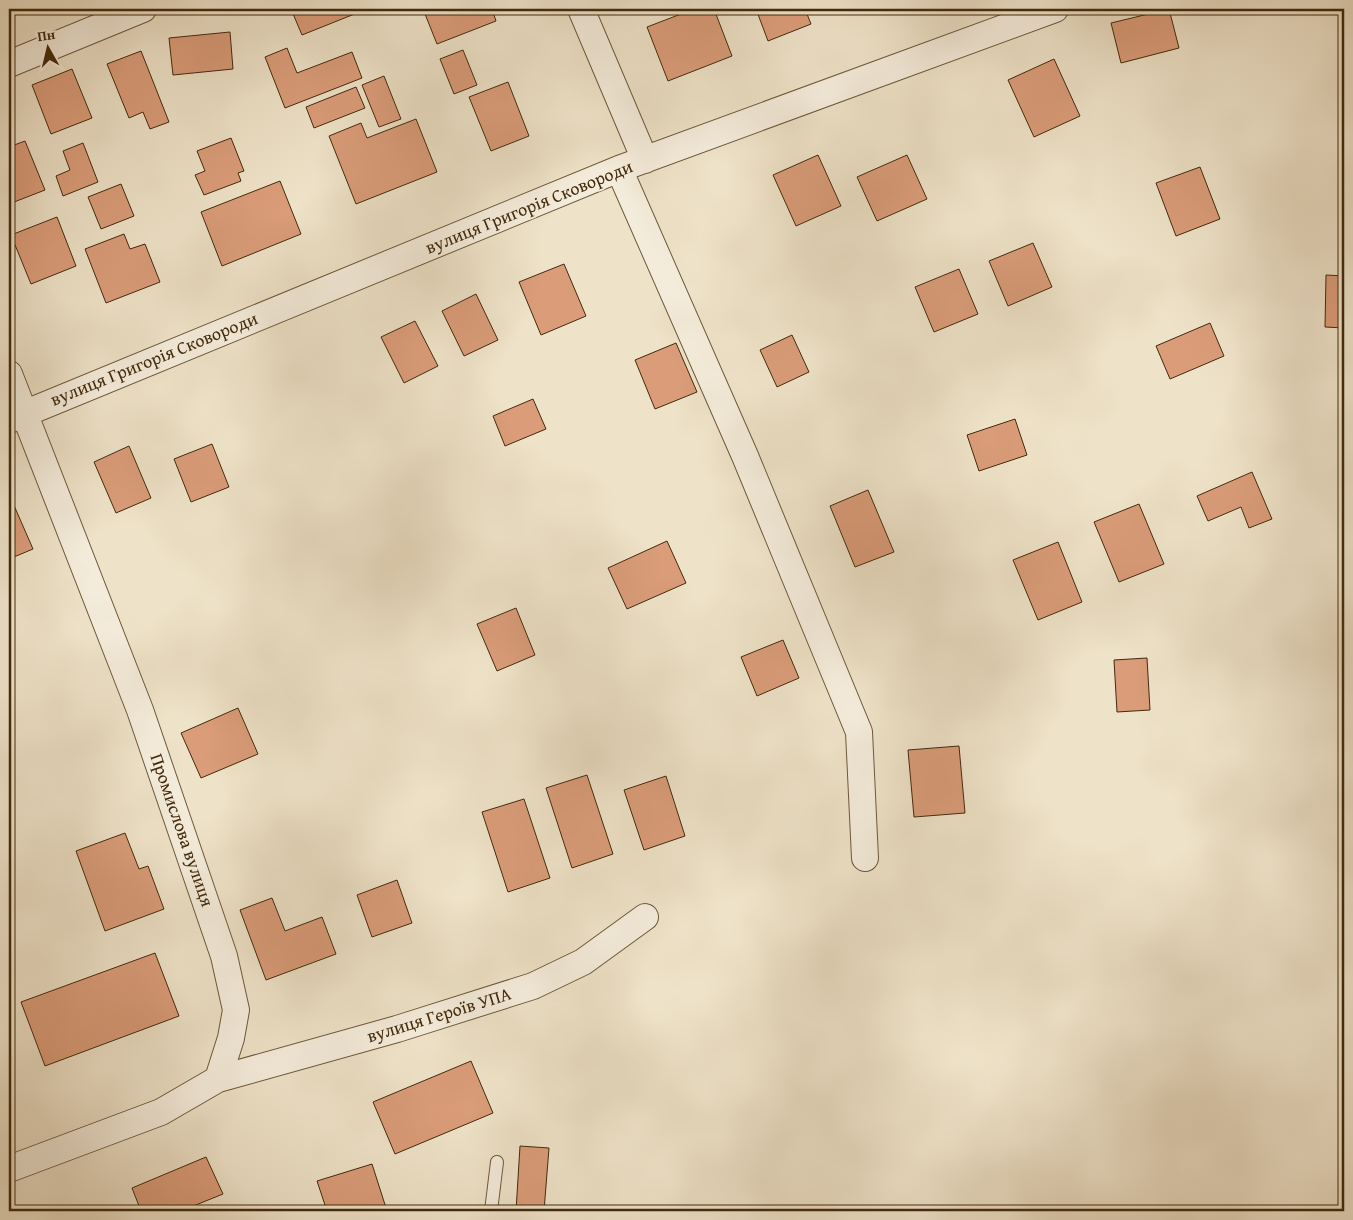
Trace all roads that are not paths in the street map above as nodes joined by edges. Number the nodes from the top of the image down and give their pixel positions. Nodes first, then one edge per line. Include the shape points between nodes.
1 (143, 9) edge
2 (581, 9) edge
3 (1055, 9) edge
4 (9, 64) edge
5 (645, 160) junction
6 (619, 169) junction
7 (9, 374) edge
8 (16, 416) edge
9 (865, 858) dead end
10 (645, 917) dead end
11 (218, 1079) junction
12 (497, 1162) dead end
13 (9, 1169) edge
14 (491, 1211) edge

1 - 4 street
2 - 5 street
3 - 5 street, вулиця Григорія Сковороди
5 - 6 street, вулиця Григорія Сковороди
6 - 8 street, вулиця Григорія Сковороди
6 - 9 street via 745,456 859,732
7 - 8 street, Промислова вулиця
8 - 11 street, Промислова вулиця via 140,710 224,956 236,1010 232,1038
10 - 11 street, вулиця Героїв УПА via 583,962 533,986 397,1029
11 - 13 street via 162,1112
12 - 14 lane

